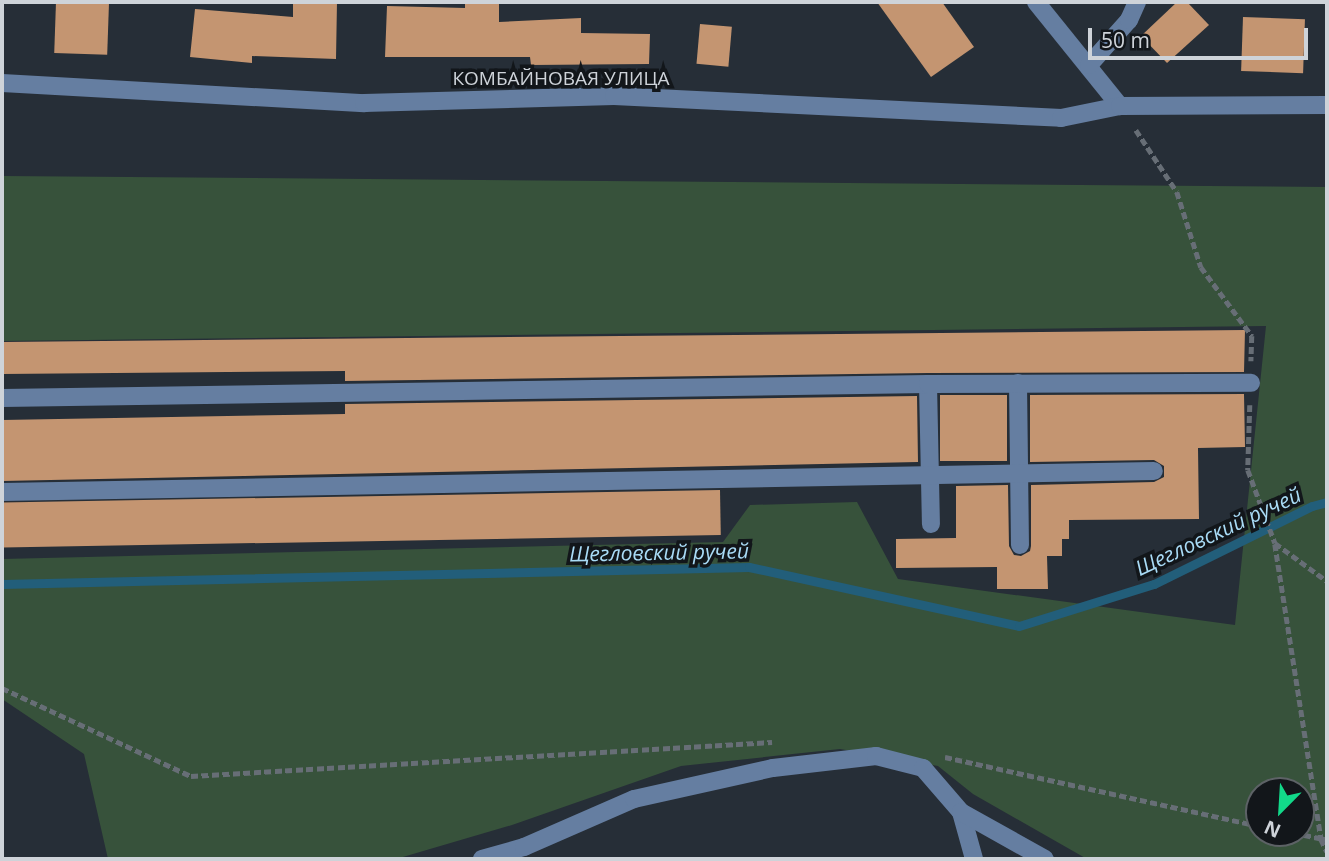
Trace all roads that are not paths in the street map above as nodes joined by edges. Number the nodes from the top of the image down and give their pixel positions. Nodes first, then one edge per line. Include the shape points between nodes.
1 (1036, 2) edge
2 (1137, 2) edge
3 (1089, 65) junction
4 (2, 83) edge
5 (1327, 105) edge
6 (1120, 106) junction
7 (1018, 383) junction
8 (1251, 383) road end
9 (928, 384) junction
10 (2, 398) edge
11 (1154, 471) dead end
12 (1019, 474) junction
13 (930, 475) junction
14 (2, 492) edge
15 (931, 524) dead end
16 (1020, 545) dead end
17 (961, 812) junction
18 (526, 853) edge
19 (482, 859) edge
20 (974, 859) edge
21 (1045, 859) edge

1 - 3 street
2 - 3 street via 1129,20
3 - 6 street
4 - 6 street, КОМБАЙНОВАЯ УЛИЦА via 364,103 614,96 1061,118
5 - 6 street, КОМБАЙНОВАЯ УЛИЦА
7 - 8 street
7 - 9 street
7 - 12 street
9 - 10 street
9 - 13 street
11 - 12 street
12 - 13 street
12 - 16 street
13 - 14 street
13 - 15 street
17 - 18 street via 923,768 876,757 774,768 634,799
17 - 20 street
17 - 21 street
18 - 19 street

